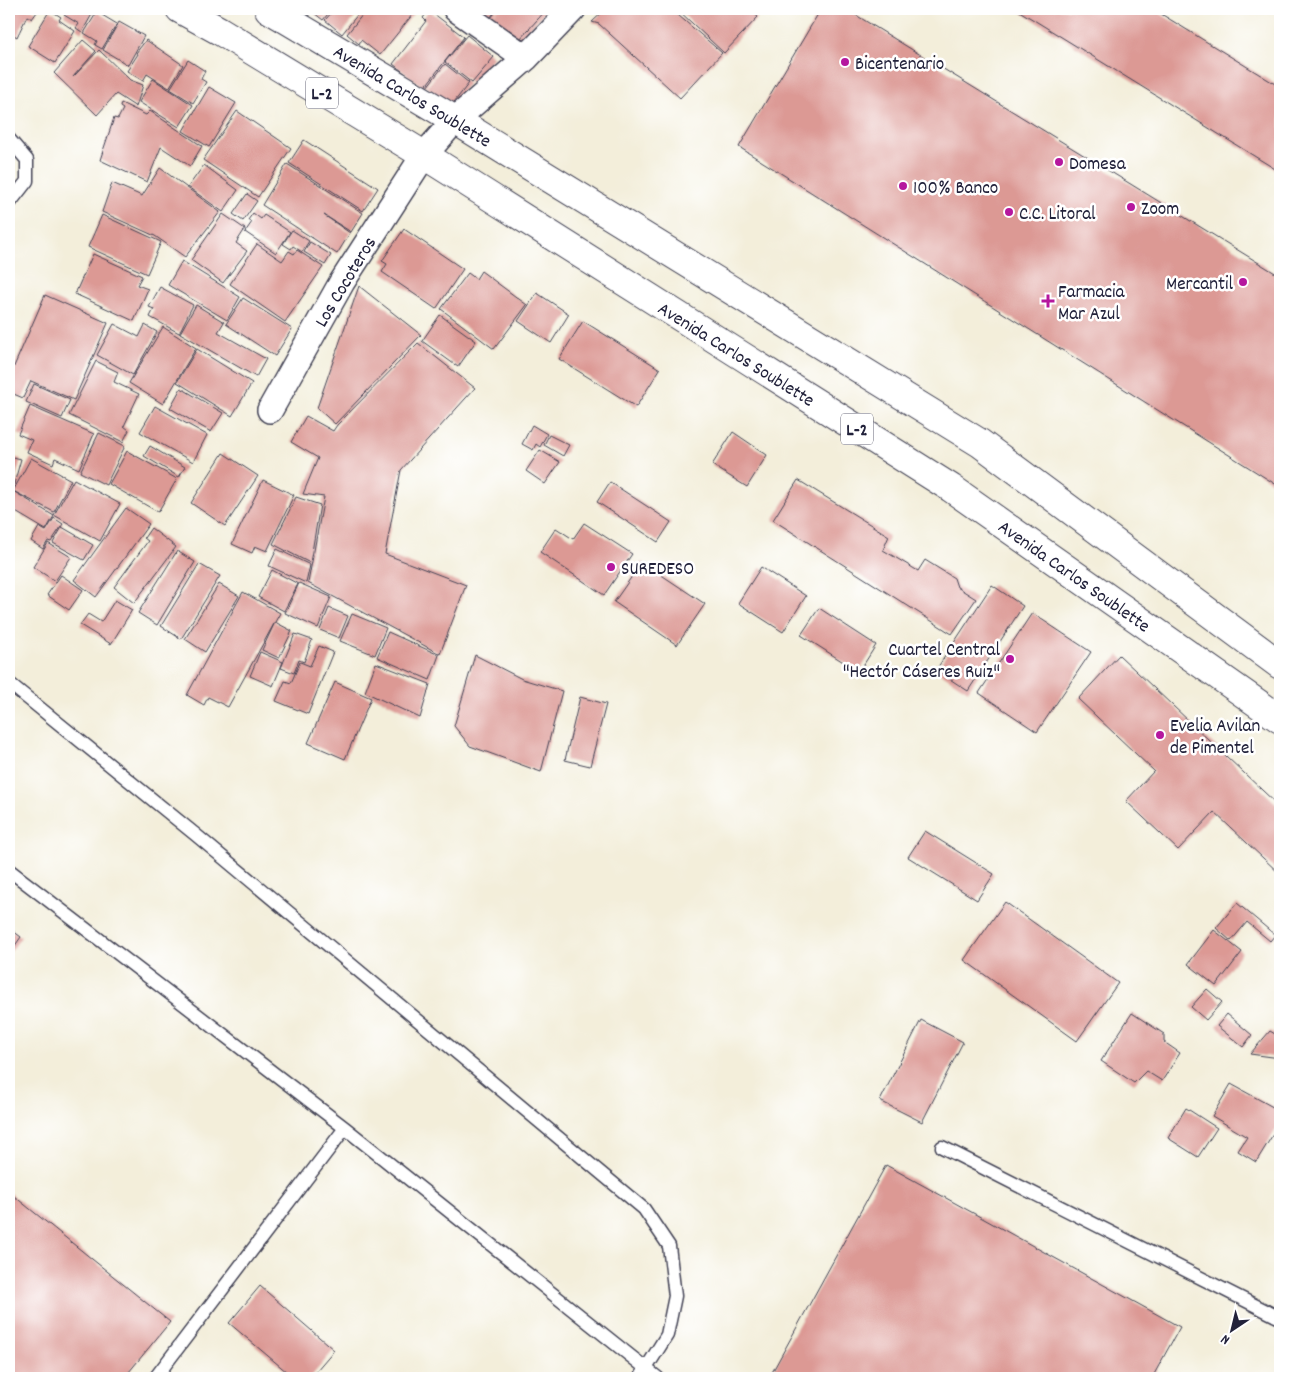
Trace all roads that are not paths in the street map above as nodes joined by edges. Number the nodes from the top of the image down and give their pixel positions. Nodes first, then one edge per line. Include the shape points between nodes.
1 (180, 9) edge
2 (270, 9) edge
3 (456, 9) edge
4 (573, 9) edge
5 (526, 58) junction
6 (455, 120) junction
7 (9, 139) edge
8 (424, 155) junction
9 (9, 204) edge
10 (270, 410) dead end
11 (1280, 665) edge
12 (9, 683) edge
13 (1280, 719) edge
14 (9, 870) edge
15 (345, 1128) junction
16 (942, 1148) dead end
17 (1280, 1318) edge
18 (643, 1373) edge
19 (155, 1378) edge
20 (658, 1378) edge

1 - 8 main road, Avenida Carlos Soublette / L-2
2 - 6 main road, Avenida Carlos Soublette / L-2
3 - 5 street
4 - 5 street, Los Cocoteros
5 - 6 street, Los Cocoteros
6 - 8 street, Los Cocoteros
6 - 11 main road, Avenida Carlos Soublette / L-2 via 980,443
7 - 9 lane via 27,160 28,181
8 - 10 street, Los Cocoteros via 342,282
8 - 13 main road, Avenida Carlos Soublette / L-2 via 951,488
12 - 18 lane via 204,841 644,1209 669,1246 675,1296 667,1334
14 - 15 lane
15 - 18 lane
15 - 19 lane
16 - 17 lane
18 - 20 lane

